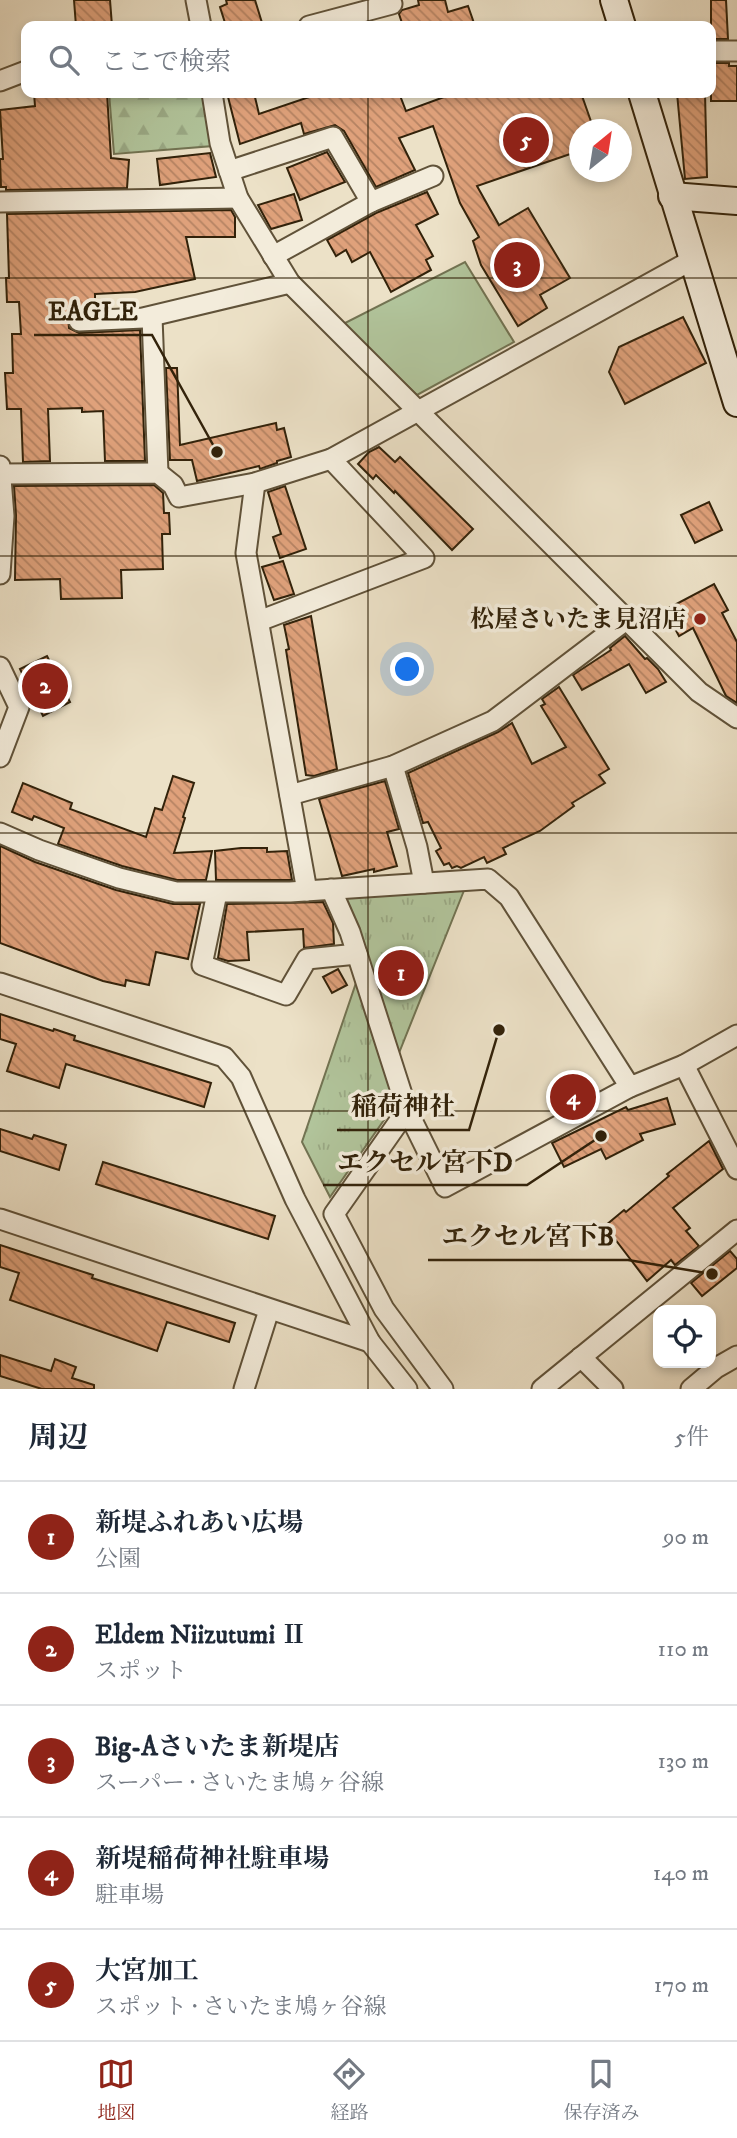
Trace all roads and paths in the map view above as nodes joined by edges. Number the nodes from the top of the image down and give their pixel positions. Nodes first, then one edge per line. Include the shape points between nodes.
1 (196, 0) edge
2 (614, 0) edge
3 (392, 4) dead end
4 (200, 21) edge
5 (328, 21) edge
6 (620, 21) edge
7 (716, 51) edge
8 (737, 51) edge
9 (21, 73) edge
10 (0, 81) edge
11 (213, 98) edge
12 (643, 98) edge
13 (229, 171) junction
14 (433, 176) dead end
15 (672, 196) junction
16 (238, 198) junction
17 (737, 201) edge
18 (0, 202) edge
19 (371, 202) junction
20 (273, 256) junction
21 (692, 260) junction
22 (290, 284) junction
23 (152, 317) junction
24 (79, 321) dead end
25 (737, 403) edge
26 (417, 411) junction
27 (331, 459) junction
28 (0, 466) edge
29 (158, 473) junction
30 (1, 474) edge
31 (255, 483) junction
32 (0, 573) edge
33 (626, 620) junction
34 (259, 621) junction
35 (0, 667) edge
36 (737, 718) edge
37 (0, 757) edge
38 (393, 766) junction
39 (290, 795) junction
40 (0, 832) edge
41 (424, 883) junction
42 (331, 889) junction
43 (307, 891) junction
44 (217, 893) junction
45 (357, 954) junction
46 (0, 983) edge
47 (737, 1035) edge
48 (684, 1065) junction
49 (630, 1087) junction
50 (407, 1110) junction
51 (737, 1169) edge
52 (0, 1219) edge
53 (737, 1230) edge
54 (269, 1310) junction
55 (370, 1342) junction
56 (737, 1356) edge
57 (581, 1357) junction
58 (244, 1389) edge
59 (407, 1389) edge
60 (443, 1389) edge
61 (542, 1389) edge
62 (613, 1389) edge
63 (691, 1389) edge

1 - 4 street
2 - 6 main road
3 - 5 street
7 - 8 street
9 - 10 street
11 - 13 street
12 - 15 main road
13 - 16 street
13 - 19 street via 333,137
14 - 19 street
15 - 17 main road
15 - 21 main road
16 - 18 street
16 - 20 street
19 - 20 street
20 - 22 street
21 - 25 main road
21 - 26 street
22 - 23 street
22 - 26 street
23 - 24 street
23 - 29 street
26 - 27 street
26 - 33 street
27 - 31 street
27 - 34 street via 424,558
28 - 30 street
29 - 30 street
29 - 31 street via 179,497
30 - 32 street
31 - 34 street via 246,553
33 - 36 street via 699,692
33 - 38 street via 493,721
34 - 39 street
35 - 37 street via 19,707
38 - 39 street
38 - 41 street
39 - 43 street
40 - 44 street via 119,878 176,892
41 - 42 street
41 - 49 street via 488,879 509,897
42 - 43 street
42 - 45 street
43 - 44 street
44 - 45 street via 202,965 286,995 307,959
45 - 50 street
46 - 55 street via 224,1057 241,1077 295,1199
47 - 48 street
48 - 49 street
48 - 51 street
49 - 50 street via 445,1187
50 - 60 street via 334,1213 384,1309
52 - 54 street
53 - 57 street
54 - 55 street
54 - 58 street
55 - 59 street
56 - 63 street
57 - 61 street
57 - 62 street

